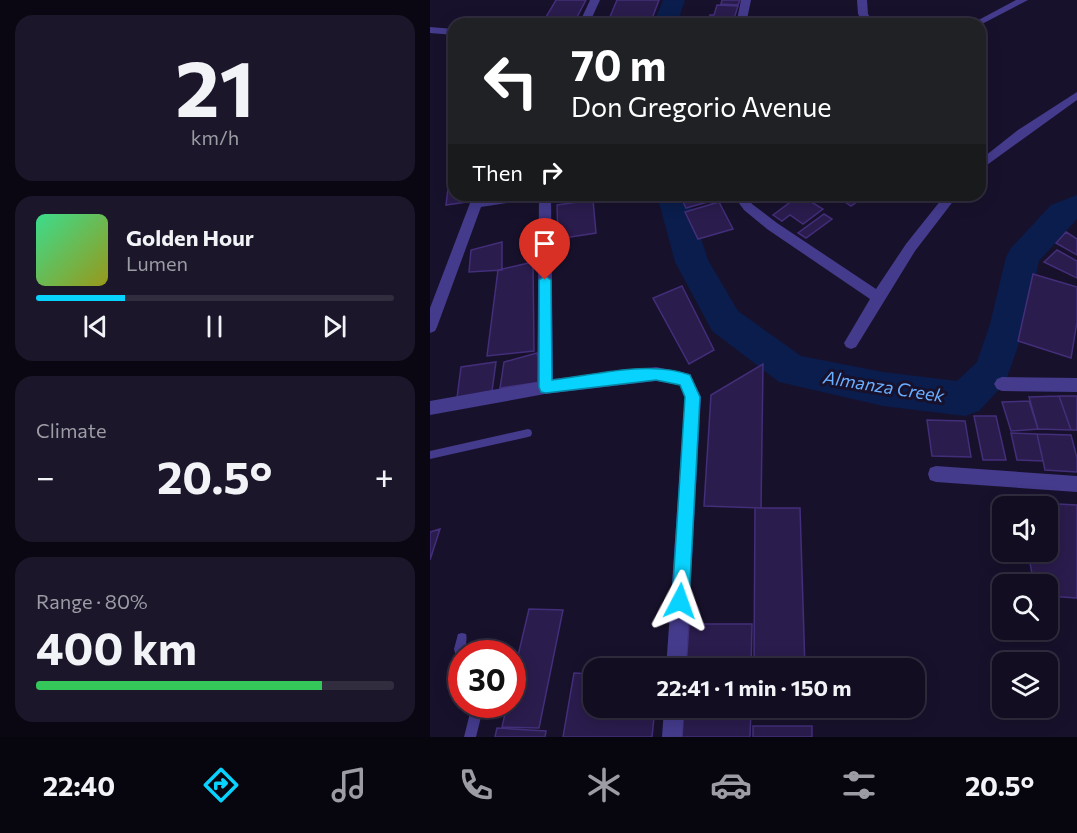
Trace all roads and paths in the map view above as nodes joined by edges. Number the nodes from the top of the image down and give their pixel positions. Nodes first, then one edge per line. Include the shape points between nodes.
1 (595, 0) edge
2 (746, 0) edge
3 (862, 0) edge
4 (1004, 0) edge
5 (1019, 3) edge
6 (587, 18) edge
7 (742, 18) edge
8 (865, 18) edge
9 (986, 19) edge
10 (430, 30) edge
11 (448, 32) edge
12 (1076, 95) edge
13 (986, 161) edge
14 (491, 201) edge
15 (545, 201) edge
16 (744, 201) edge
17 (946, 201) edge
18 (878, 297) junction
19 (430, 327) edge
20 (851, 343) dead end
21 (1002, 384) dead end
22 (1076, 386) edge
23 (546, 387) junction
24 (430, 408) edge
25 (528, 433) dead end
26 (430, 455) edge
27 (936, 474) dead end
28 (1076, 484) edge
29 (677, 658) edge
30 (475, 718) edge
31 (673, 718) edge
32 (470, 737) edge
33 (672, 737) edge

1 - 6 street
2 - 7 street
3 - 8 street
4 - 5 street
5 - 9 street
10 - 11 street
12 - 13 street
14 - 19 street via 476,203
15 - 23 street
16 - 18 street via 772,226
17 - 18 street
18 - 20 street
21 - 22 street
23 - 24 street
23 - 29 street via 656,374 685,380 692,397
25 - 26 lane
27 - 28 street
30 - 32 lane
31 - 33 street

